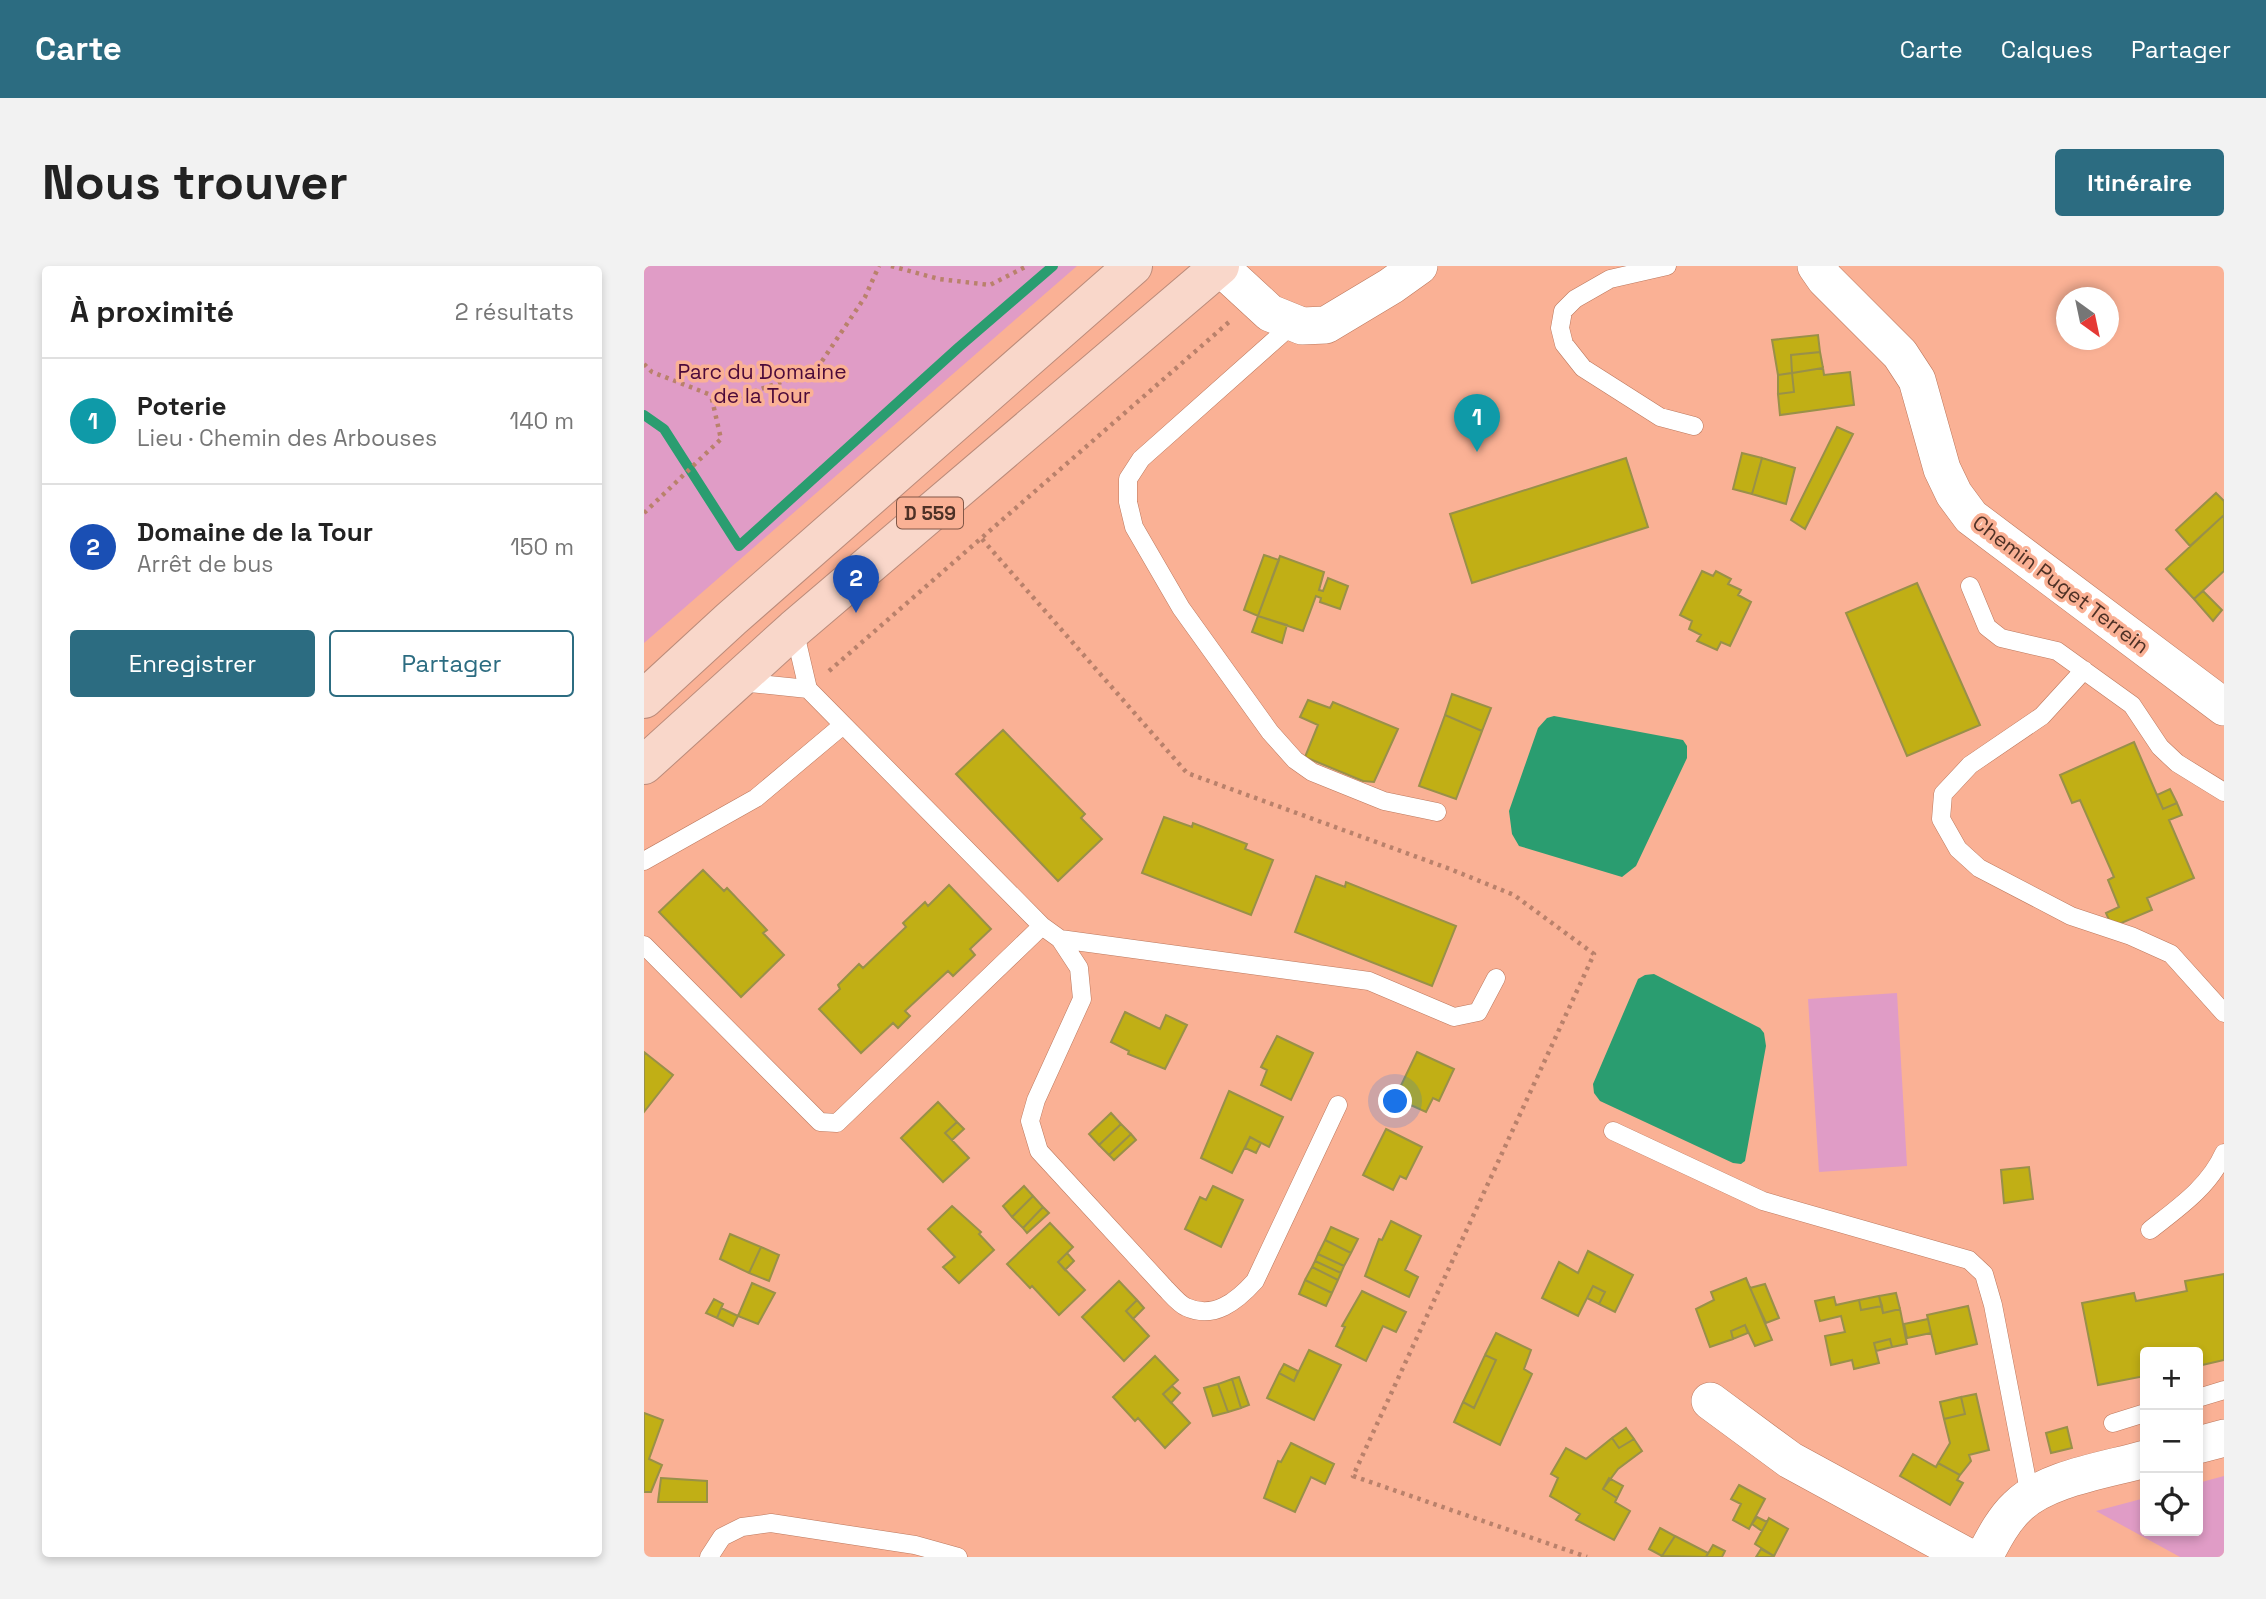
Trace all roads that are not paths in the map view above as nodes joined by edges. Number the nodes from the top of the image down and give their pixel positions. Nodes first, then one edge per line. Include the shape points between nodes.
1 (1133, 266) edge
2 (1219, 266) edge
3 (1419, 266) edge
4 (1667, 266) edge
5 (1816, 266) edge
6 (1294, 323) junction
7 (1695, 426) dead end
8 (1970, 586) dead end
9 (794, 629) junction
10 (2084, 670) junction
11 (736, 682) junction
12 (808, 689) junction
13 (644, 699) edge
14 (2224, 707) edge
15 (843, 725) junction
16 (644, 765) edge
17 (2224, 792) edge
18 (1437, 813) dead end
19 (644, 861) edge
20 (1042, 926) junction
21 (1060, 939) junction
22 (644, 945) edge
23 (1496, 978) dead end
24 (2224, 1013) edge
25 (1338, 1105) dead end
26 (1613, 1131) dead end
27 (2224, 1153) edge
28 (2150, 1230) dead end
29 (2224, 1390) edge
30 (2203, 1396) edge
31 (1710, 1401) dead end
32 (2140, 1415) edge
33 (2113, 1423) dead end
34 (2224, 1438) edge
35 (2203, 1444) edge
36 (2140, 1461) edge
37 (2030, 1496) junction
38 (709, 1557) edge
39 (957, 1557) edge
40 (1968, 1557) edge
41 (1983, 1557) edge

1 - 13 main road, D 559
2 - 6 street via 1270,313
2 - 9 main road, D 559
3 - 6 street via 1326,325
4 - 7 lane via 1610,279 1575,299 1563,312 1560,328 1564,344 1583,368 1660,417
5 - 14 street, Chemin Puget Terrein via 1900,354 1917,380 1942,469 1971,517
6 - 18 lane via 1141,459 1128,478 1134,527 1181,608 1295,760 1312,772 1384,801
8 - 10 lane via 1987,627 1994,633 2057,651
9 - 11 main road, D 559
9 - 12 lane
10 - 17 lane via 2132,705 2160,747 2177,763
10 - 24 lane via 2042,716 1970,765 1943,794 1941,820 1958,849 1979,868 2071,916 2171,954
11 - 12 lane
11 - 16 main road, D 559
12 - 15 lane
15 - 19 lane via 756,798
15 - 20 lane
20 - 21 lane
20 - 22 lane via 837,1123 820,1122
21 - 23 lane via 1369,981 1454,1017 1478,1012
21 - 25 lane via 1079,968 1082,999 1030,1121 1039,1151 1185,1307 1213,1311 1237,1301 1255,1281
26 - 37 lane via 1763,1201 1969,1260 1983,1274 1993,1305
27 - 28 lane via 2189,1200
29 - 30 lane
31 - 40 street via 1790,1460
32 - 33 lane
34 - 35 street
36 - 37 street via 2059,1483
37 - 41 street via 2015,1508
38 - 39 lane via 722,1537 742,1527 771,1523 915,1545

